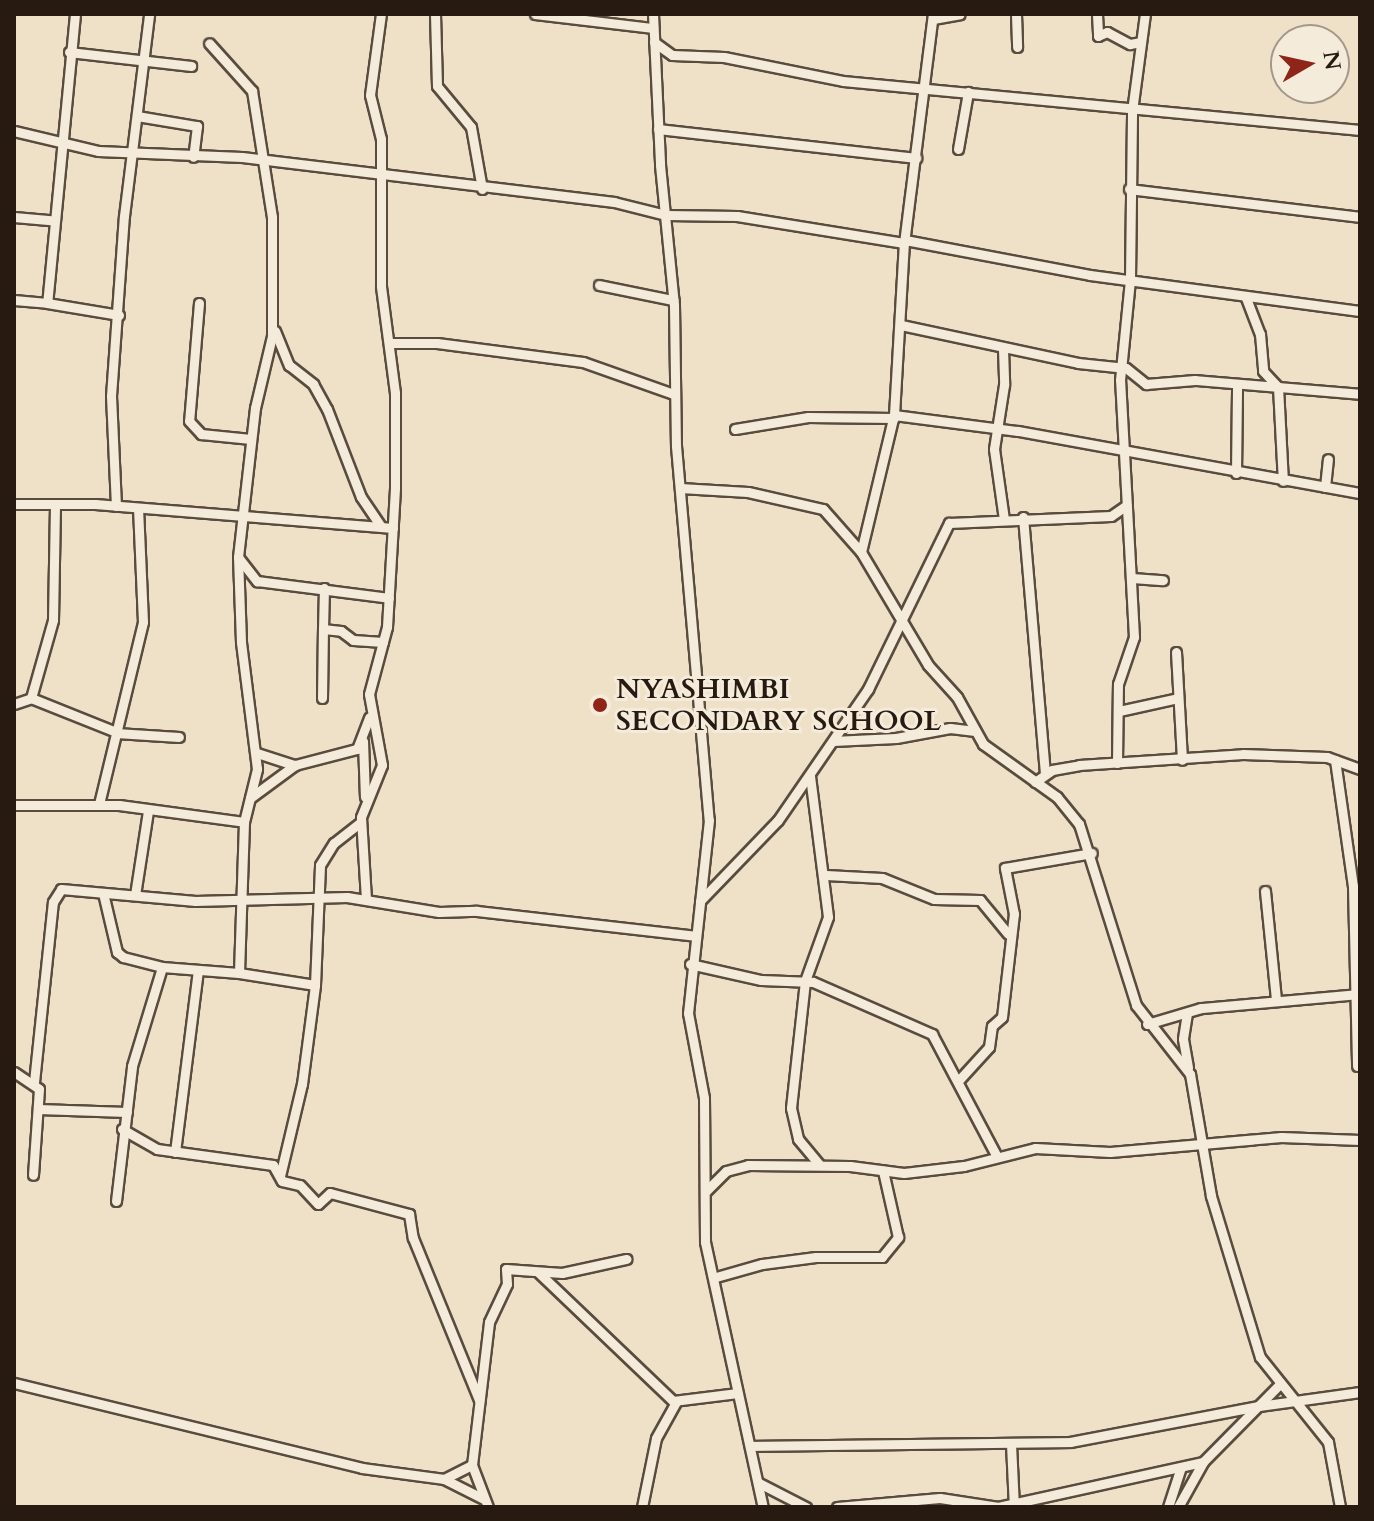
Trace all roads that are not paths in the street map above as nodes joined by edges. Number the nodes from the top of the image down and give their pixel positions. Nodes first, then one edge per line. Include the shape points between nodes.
1 (75, 14) edge
2 (149, 14) edge
3 (381, 14) edge
4 (435, 14) edge
5 (535, 14) edge
6 (653, 14) edge
7 (960, 14) edge
8 (1016, 14) edge
9 (1097, 14) edge
10 (1142, 16) edge
11 (933, 17) edge
12 (653, 28) junction
13 (654, 42) junction
14 (1140, 42) junction
15 (209, 43) dead end
16 (1017, 47) dead end
17 (69, 52) junction
18 (143, 62) junction
19 (191, 66) dead end
20 (925, 86) junction
21 (968, 92) junction
22 (1132, 111) junction
23 (137, 116) junction
24 (658, 129) junction
25 (1360, 130) edge
26 (14, 131) edge
27 (62, 143) junction
28 (958, 149) dead end
29 (133, 154) junction
30 (193, 157) junction
31 (916, 158) junction
32 (262, 160) junction
33 (379, 173) junction
34 (482, 189) junction
35 (1129, 189) junction
36 (666, 215) junction
37 (14, 217) edge
38 (1360, 217) edge
39 (51, 220) junction
40 (904, 242) junction
41 (1130, 279) junction
42 (599, 285) dead end
43 (1246, 298) junction
44 (14, 300) edge
45 (673, 300) junction
46 (47, 303) junction
47 (199, 303) dead end
48 (1360, 311) edge
49 (119, 315) junction
50 (273, 320) junction
51 (901, 325) junction
52 (390, 343) junction
53 (1003, 349) junction
54 (1121, 368) junction
55 (1237, 385) junction
56 (1278, 387) junction
57 (674, 394) junction
58 (1360, 394) edge
59 (894, 416) junction
60 (996, 428) junction
61 (735, 429) dead end
62 (251, 439) junction
63 (1124, 449) junction
64 (1328, 459) dead end
65 (1236, 473) junction
66 (1283, 481) junction
67 (1325, 487) junction
68 (680, 488) junction
69 (1360, 493) edge
70 (14, 504) edge
71 (55, 504) junction
72 (1127, 505) junction
73 (116, 506) junction
74 (138, 508) junction
75 (241, 516) junction
76 (1023, 517) junction
77 (1004, 519) junction
78 (381, 527) junction
79 (393, 528) junction
80 (861, 552) junction
81 (238, 557) junction
82 (1132, 578) junction
83 (1163, 580) dead end
84 (324, 588) junction
85 (389, 598) junction
86 (903, 620) junction
87 (323, 629) junction
88 (383, 642) junction
89 (1176, 652) dead end
90 (31, 698) junction
91 (322, 698) dead end
92 (1178, 698) junction
93 (14, 704) edge
94 (370, 710) junction
95 (1119, 711) junction
96 (973, 731) junction
97 (116, 732) junction
98 (179, 737) dead end
99 (363, 741) junction
100 (833, 741) junction
101 (257, 753) junction
102 (1182, 760) junction
103 (1335, 760) junction
104 (1117, 763) junction
105 (295, 765) junction
106 (1360, 769) edge
107 (1045, 774) junction
108 (810, 776) junction
109 (1035, 782) junction
110 (250, 798) junction
111 (365, 801) junction
112 (99, 804) junction
113 (14, 805) edge
114 (148, 811) junction
115 (244, 822) junction
116 (361, 822) junction
117 (1092, 853) junction
118 (826, 875) junction
119 (1265, 891) dead end
120 (103, 893) junction
121 (135, 895) junction
122 (322, 897) junction
123 (366, 899) junction
124 (241, 900) junction
125 (698, 902) junction
126 (1008, 934) junction
127 (695, 936) junction
128 (690, 964) junction
129 (162, 967) junction
130 (198, 971) junction
131 (239, 973) junction
132 (805, 981) junction
133 (315, 985) junction
134 (1357, 994) edge
135 (1276, 1000) junction
136 (1187, 1013) junction
137 (1147, 1024) junction
138 (1357, 1066) dead end
139 (1188, 1068) junction
140 (14, 1072) edge
141 (958, 1081) junction
142 (34, 1082) junction
143 (38, 1109) junction
144 (127, 1112) junction
145 (122, 1129) junction
146 (1360, 1140) edge
147 (1199, 1144) junction
148 (175, 1152) junction
149 (997, 1157) junction
150 (819, 1164) junction
151 (883, 1171) junction
152 (33, 1175) dead end
153 (280, 1176) junction
154 (706, 1191) junction
155 (116, 1201) dead end
156 (626, 1259) dead end
157 (536, 1271) junction
158 (716, 1277) junction
159 (14, 1383) edge
160 (1279, 1385) junction
161 (1360, 1392) edge
162 (738, 1393) junction
163 (479, 1400) junction
164 (676, 1402) junction
165 (1298, 1404) junction
166 (1259, 1406) junction
167 (1011, 1444) junction
168 (750, 1446) junction
169 (1203, 1462) junction
170 (472, 1465) junction
171 (1181, 1468) junction
172 (444, 1479) junction
173 (759, 1483) junction
174 (486, 1503) edge
175 (1014, 1505) edge
176 (642, 1507) edge
177 (763, 1507) edge
178 (806, 1507) edge
179 (837, 1507) edge
180 (1168, 1507) edge
181 (1178, 1507) edge
182 (1340, 1507) edge

1 - 17 street
2 - 18 street
3 - 33 street via 370,95 379,127
4 - 34 street via 437,86 471,127
5 - 12 street
6 - 12 street
7 - 11 street
8 - 16 street
9 - 14 street via 1098,36 1107,32 1130,44
10 - 14 street
11 - 20 street
12 - 13 street
13 - 20 street via 677,56 724,57 843,81
13 - 24 street
14 - 22 street
15 - 32 street via 252,91
17 - 18 street
17 - 27 street
18 - 19 street
18 - 23 street
20 - 21 street
20 - 31 street
21 - 22 street
21 - 28 street
22 - 25 street
22 - 35 street
23 - 29 street
23 - 30 street via 197,126
24 - 31 street
24 - 36 street
26 - 27 street
27 - 29 street
27 - 39 street
29 - 30 street
29 - 49 street
30 - 32 street
31 - 40 street
32 - 33 street
32 - 50 street via 272,217
33 - 34 street
33 - 52 street via 382,298
34 - 36 street via 614,202
35 - 38 street
35 - 41 street
36 - 40 street via 737,216
36 - 45 street
37 - 39 street
39 - 46 street
40 - 41 street
40 - 51 street
41 - 43 street
41 - 54 street
42 - 45 street
43 - 48 street
43 - 56 street via 1260,334 1263,371
44 - 46 street
45 - 57 street
46 - 49 street
47 - 62 street via 189,421 201,434
49 - 73 street via 111,396
50 - 62 street
50 - 78 street via 289,365 313,384 327,409 330,430 344,442 361,497
51 - 53 street
51 - 59 street
52 - 57 street via 583,362
52 - 79 street via 395,393
53 - 54 street
53 - 60 street via 1004,385
54 - 55 street via 1146,384 1195,380
54 - 63 street
55 - 56 street
55 - 65 street
56 - 58 street
56 - 66 street
57 - 68 street
59 - 60 street
59 - 61 street via 808,417
59 - 80 street
60 - 63 street
60 - 77 street
62 - 75 street
63 - 65 street
63 - 72 street
64 - 67 street
65 - 66 street
66 - 67 street
67 - 69 street
68 - 80 street via 744,491 820,508
68 - 125 street via 701,693 699,752 708,805
70 - 71 street
71 - 73 street
71 - 90 street via 53,620
72 - 76 street via 1111,516
72 - 82 street
73 - 74 street
74 - 75 street
74 - 97 street via 143,622
75 - 78 street
75 - 81 street
76 - 77 street
76 - 107 street
77 - 86 street via 949,523
78 - 79 street
79 - 85 street
80 - 86 street
81 - 84 street via 257,581
81 - 101 street via 241,642
82 - 83 street
82 - 95 street via 1134,637 1118,684
84 - 85 street
84 - 87 street
85 - 88 street
86 - 96 street via 928,665 957,697
86 - 100 street via 868,689
87 - 88 street via 341,631 353,640
87 - 91 street
88 - 94 street
89 - 92 street
90 - 93 street
90 - 97 street
92 - 95 street
92 - 102 street
94 - 99 street
94 - 111 street via 382,765
95 - 104 street
96 - 100 street via 950,728
96 - 109 street via 1007,766
97 - 98 street
97 - 112 street
99 - 105 street via 349,753
99 - 111 street
100 - 108 street
101 - 105 street
101 - 110 street
102 - 103 street via 1243,754
102 - 104 street
103 - 106 street
103 - 134 street via 1353,886
104 - 107 street
105 - 110 street
107 - 109 street
108 - 118 street
108 - 125 street via 772,827
109 - 117 street via 1070,811
110 - 115 street
111 - 116 street
112 - 113 street via 38,809
112 - 114 street
114 - 115 street
114 - 121 street
115 - 124 street
116 - 122 street via 323,854
116 - 123 street
117 - 126 street via 1005,868 1014,914
117 - 137 street via 1121,965
118 - 126 street via 882,878 934,899 980,900
118 - 132 street via 827,929
119 - 135 street
120 - 121 street
120 - 129 street via 117,952
120 - 142 street via 61,889 55,895
121 - 124 street
122 - 123 street
122 - 124 street
122 - 133 street
123 - 127 street via 439,912 477,911
124 - 131 street
125 - 127 street
126 - 141 street via 1002,1017 992,1026 989,1047
127 - 128 street
128 - 132 street via 761,980
128 - 154 street via 688,1013 704,1098
129 - 130 street
129 - 144 street via 140,1026
130 - 131 street
130 - 148 street
131 - 133 street
132 - 141 street via 932,1034
132 - 150 street via 791,1108 798,1139
133 - 153 street via 302,1084
134 - 135 street
134 - 138 street
135 - 136 street
136 - 137 street
136 - 139 street via 1183,1039
137 - 139 street
139 - 147 street
140 - 142 street
141 - 149 street
142 - 143 street
143 - 144 street
143 - 152 street
144 - 145 street
145 - 148 street via 154,1149
145 - 155 street
146 - 147 street via 1281,1137
147 - 149 street via 1110,1152 1035,1148
147 - 160 street via 1253,1338
148 - 153 street via 271,1164
149 - 151 street via 941,1171
150 - 151 street
150 - 154 street via 737,1166
151 - 158 street via 898,1237 882,1257 816,1257
153 - 163 street via 300,1185 318,1204 330,1193 409,1214 413,1238
154 - 158 street via 705,1242
156 - 157 street via 562,1273
157 - 163 street via 506,1269 507,1284 489,1322
157 - 164 street
158 - 162 street
159 - 172 street via 362,1468
160 - 165 street
160 - 166 street
161 - 165 street
162 - 164 street
162 - 168 street
163 - 170 street
164 - 176 street via 656,1438
165 - 166 street
165 - 182 street via 1328,1442
166 - 167 street via 1070,1442
166 - 169 street
167 - 168 street
167 - 175 street
168 - 173 street
169 - 171 street
169 - 181 street
170 - 172 street
170 - 174 street
171 - 175 street
171 - 180 street
172 - 174 street
173 - 177 street
173 - 178 street
175 - 179 street via 940,1498

